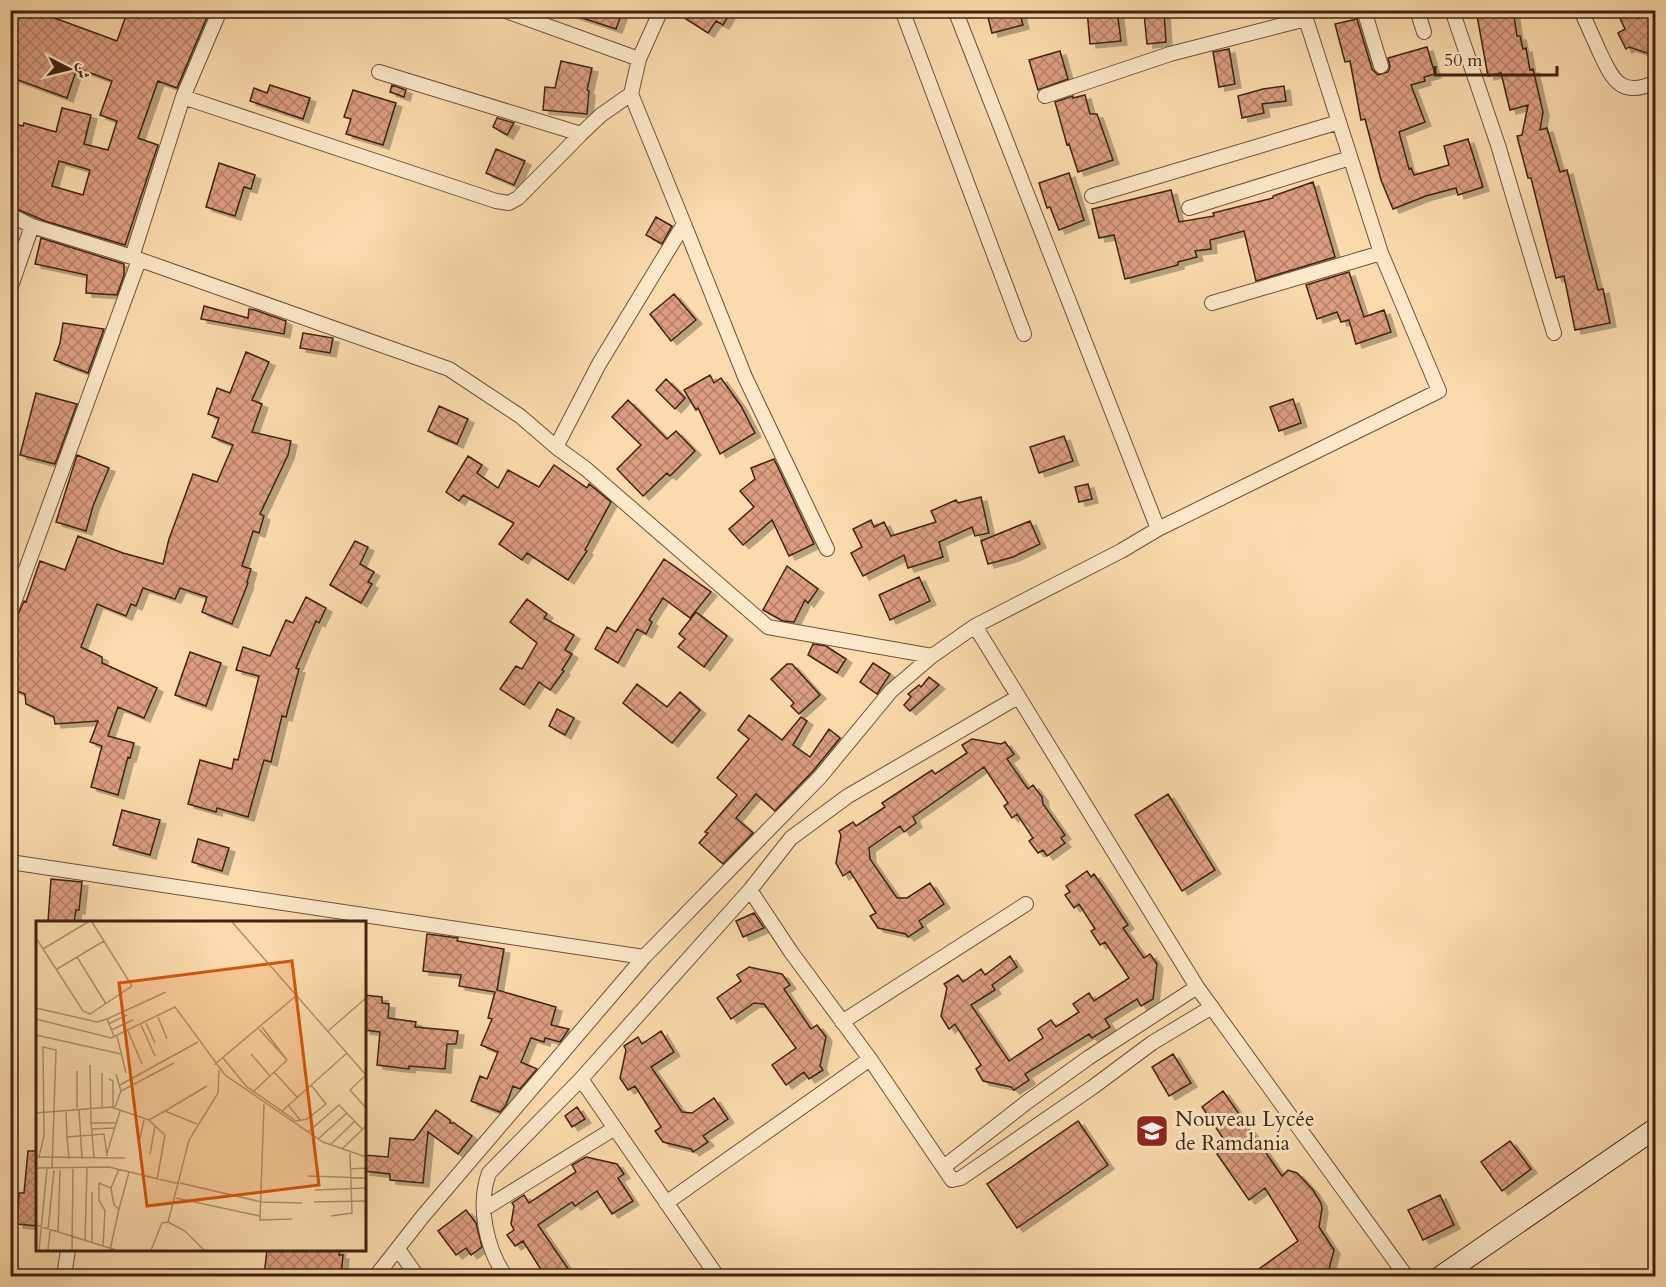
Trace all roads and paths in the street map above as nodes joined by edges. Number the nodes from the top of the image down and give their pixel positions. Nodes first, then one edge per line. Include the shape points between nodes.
1 (220, 10) edge
2 (661, 10) edge
3 (902, 10) edge
4 (955, 10) edge
5 (1364, 10) edge
6 (1417, 10) edge
7 (1452, 10) edge
8 (1581, 10) edge
9 (506, 11) edge
10 (1304, 15) edge
11 (1424, 32) dead end
12 (639, 59) junction
13 (1381, 66) dead end
14 (379, 72) dead end
15 (1656, 82) edge
16 (630, 94) junction
17 (1045, 96) dead end
18 (183, 97) junction
19 (1339, 122) junction
20 (581, 134) junction
21 (1350, 158) junction
22 (1092, 196) dead end
23 (1189, 208) dead end
24 (10, 215) edge
25 (684, 224) junction
26 (32, 226) junction
27 (1382, 253) junction
28 (136, 259) junction
29 (10, 289) edge
30 (1212, 303) dead end
31 (1554, 333) dead end
32 (1024, 334) dead end
33 (556, 447) junction
34 (1158, 529) junction
35 (827, 549) dead end
36 (10, 613) edge
37 (975, 626) junction
38 (932, 656) junction
39 (1018, 696) junction
40 (10, 862) edge
41 (750, 890) junction
42 (1026, 904) dead end
43 (644, 957) junction
44 (1197, 987) junction
45 (1212, 1007) junction
46 (842, 1022) junction
47 (870, 1059) junction
48 (581, 1080) junction
49 (615, 1128) junction
50 (1656, 1128) edge
51 (945, 1166) junction
52 (666, 1203) junction
53 (484, 1209) junction
54 (398, 1249) junction
55 (68, 1251) edge
56 (64, 1276) edge
57 (376, 1276) edge
58 (417, 1276) edge
59 (505, 1276) edge
60 (717, 1276) edge
61 (1406, 1276) edge
62 (1441, 1276) edge

1 - 18 street
2 - 12 street
3 - 32 street
4 - 34 street
5 - 13 street
6 - 11 street
7 - 31 street via 1498,145
8 - 15 street via 1614,80 1630,89
9 - 12 street
10 - 17 street
10 - 19 street
12 - 16 street
14 - 20 street
16 - 20 street
16 - 25 street
18 - 20 street via 509,203
18 - 28 street
19 - 21 street
19 - 22 street
21 - 23 street
21 - 27 street
24 - 26 street
25 - 33 street via 599,364
25 - 35 street via 745,377
26 - 28 street
26 - 29 street
27 - 30 street
27 - 34 street via 1439,391
28 - 33 street via 449,369 520,416
28 - 36 street
33 - 38 street via 768,627
34 - 37 street
37 - 38 street
37 - 39 street
38 - 43 street via 891,691 820,777
39 - 41 street via 848,796 791,838
39 - 44 street
40 - 43 street
41 - 46 street
41 - 48 street
42 - 46 street
43 - 54 street
44 - 45 street
44 - 51 street via 1088,1058
45 - 51 street via 1152,1043 961,1178 950,1179
45 - 61 street
46 - 47 street
47 - 51 street
47 - 52 street
48 - 49 street
48 - 53 street via 489,1173
49 - 52 street
49 - 53 street
50 - 62 main road
52 - 60 street
53 - 59 street via 494,1259
54 - 57 street
54 - 58 street
55 - 56 street

